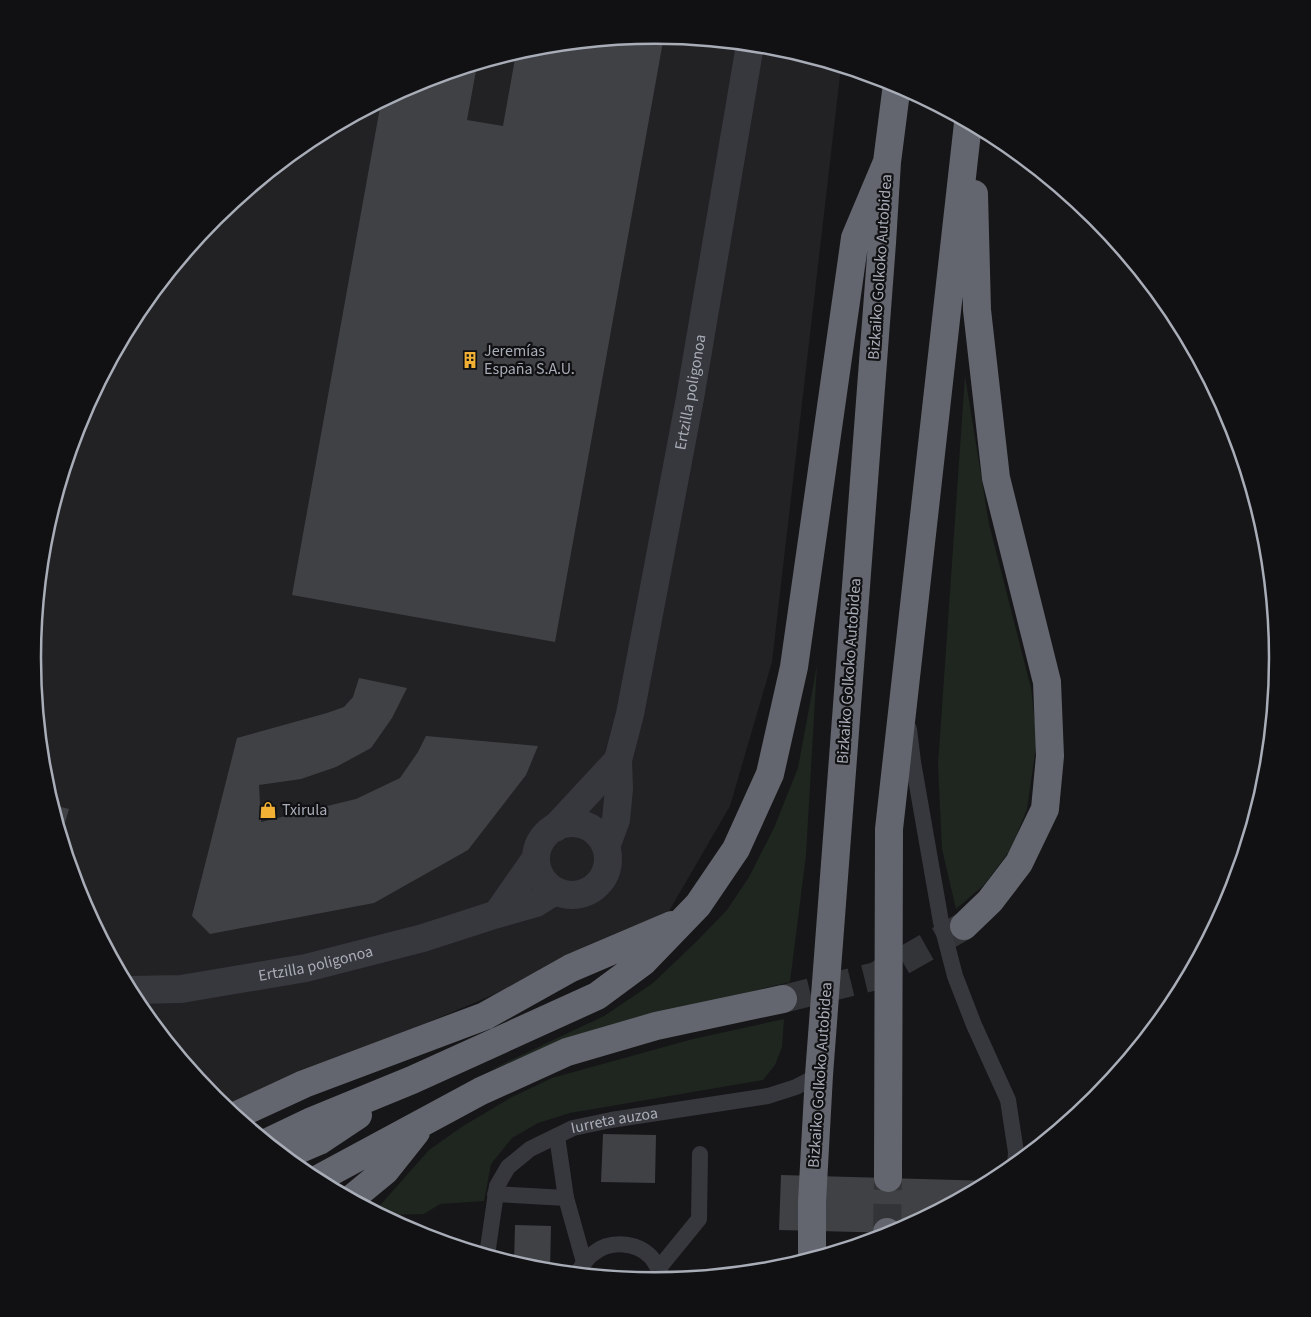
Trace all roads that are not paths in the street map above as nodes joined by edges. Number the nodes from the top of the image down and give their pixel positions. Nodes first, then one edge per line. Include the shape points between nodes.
1 (749, 52) edge
2 (896, 93) edge
3 (967, 130) edge
4 (973, 133) edge
5 (887, 162) junction
6 (904, 694) junction
7 (621, 750) junction
8 (555, 828) junction
9 (606, 847) junction
10 (536, 858) junction
11 (555, 891) junction
12 (497, 914) junction
13 (683, 920) junction
14 (964, 926) tunnel mouth
15 (139, 990) edge
16 (783, 999) tunnel mouth
17 (463, 1017) junction
18 (441, 1067) junction
19 (819, 1075) junction
20 (412, 1080) junction
21 (242, 1113) edge
22 (424, 1123) junction
23 (258, 1126) edge
24 (557, 1136) junction
25 (274, 1139) edge
26 (387, 1143) junction
27 (291, 1153) edge
28 (700, 1154) dead end
29 (1016, 1156) edge
30 (309, 1165) edge
31 (325, 1176) edge
32 (888, 1178) tunnel mouth
33 (336, 1183) edge
34 (356, 1194) edge
35 (496, 1194) junction
36 (566, 1198) junction
37 (489, 1249) edge
38 (812, 1252) edge
39 (580, 1268) edge
40 (660, 1273) edge
41 (662, 1273) edge

1 - 7 street, Ertzilla poligonoa via 690,398
2 - 5 highway, Bizkaiko Golkoko Autobidea
3 - 6 highway
4 - 14 highway via 977,310 996,478 1047,682 1050,756 1045,809 1019,863 990,901
5 - 13 highway via 855,238 794,667 770,774 736,849 698,905
5 - 19 highway, Bizkaiko Golkoko Autobidea
6 - 29 lane via 941,922 954,976 1008,1100
6 - 32 highway via 889,829
7 - 8 street
7 - 9 street, Ertzilla poligonoa via 616,820
8 - 9 street via 579,824 590,828
8 - 10 street via 539,846
9 - 11 street via 606,871 591,890 567,895
10 - 11 street via 541,877
10 - 12 street
11 - 12 street, Ertzilla poligonoa via 536,903
12 - 15 street, Ertzilla poligonoa via 423,938 306,968 181,989
13 - 17 highway via 571,968 485,1016
13 - 18 highway via 643,962 598,996
16 - 22 highway via 656,1026 567,1052 481,1091
17 - 18 lane
17 - 21 highway via 389,1052 304,1084
18 - 20 highway
19 - 24 lane, Iurreta auzoa via 768,1096 611,1120 573,1128
19 - 38 highway, Bizkaiko Golkoko Autobidea
20 - 23 highway via 298,1107
20 - 25 highway
20 - 27 highway via 319,1141
22 - 26 highway
22 - 34 highway via 385,1171
24 - 35 lane, Iurreta auzoa via 530,1149 508,1167
24 - 36 lane
26 - 30 highway
26 - 31 highway
26 - 33 highway
28 - 41 lane via 699,1219
35 - 36 lane
35 - 37 lane, Iurreta auzoa
36 - 39 lane
39 - 40 lane via 595,1252 623,1244 650,1256

